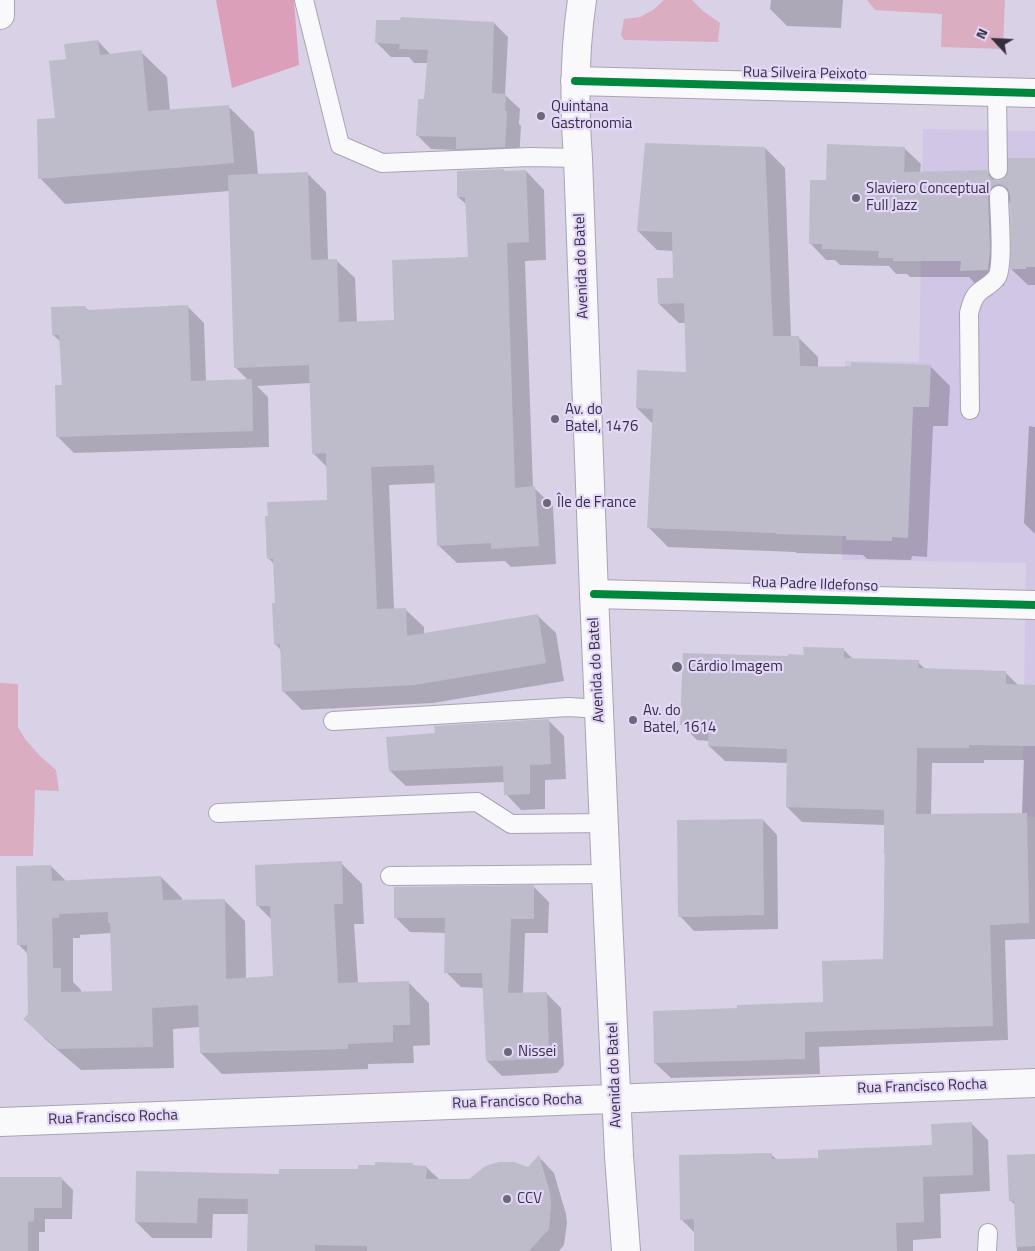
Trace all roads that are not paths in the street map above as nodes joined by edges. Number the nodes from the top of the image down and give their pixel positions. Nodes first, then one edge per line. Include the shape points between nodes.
1 (0, 0) edge
2 (304, 0) edge
3 (582, 0) edge
4 (0, 16) edge
5 (575, 82) junction
6 (997, 92) junction
7 (1035, 93) edge
8 (578, 158) junction
9 (998, 170) dead end
10 (999, 195) dead end
11 (970, 410) dead end
12 (594, 594) junction
13 (1035, 605) edge
14 (599, 709) junction
15 (333, 721) dead end
16 (218, 813) dead end
17 (604, 823) junction
18 (606, 874) junction
19 (390, 876) dead end
20 (1035, 1083) edge
21 (616, 1098) junction
22 (0, 1122) edge
23 (988, 1233) dead end
24 (626, 1251) edge
25 (987, 1251) edge

1 - 4 main road
2 - 8 lane via 340,145 382,163
3 - 5 main road, Avenida do Batel
5 - 6 main road, Rua Silveira Peixoto
5 - 8 main road, Avenida do Batel
6 - 7 main road, Rua Silveira Peixoto
6 - 9 lane
8 - 12 main road, Avenida do Batel
10 - 11 lane via 1000,264 997,276 992,284 978,293 969,313
12 - 13 main road, Rua Padre Ildefonso
12 - 14 main road, Avenida do Batel
14 - 15 lane via 569,707
14 - 17 main road, Avenida do Batel
16 - 17 lane via 477,802 512,824
17 - 18 main road, Avenida do Batel
18 - 19 lane
18 - 21 main road, Avenida do Batel
20 - 21 main road, Rua Francisco Rocha
21 - 22 main road, Rua Francisco Rocha
21 - 24 main road, Avenida do Batel
23 - 25 lane

